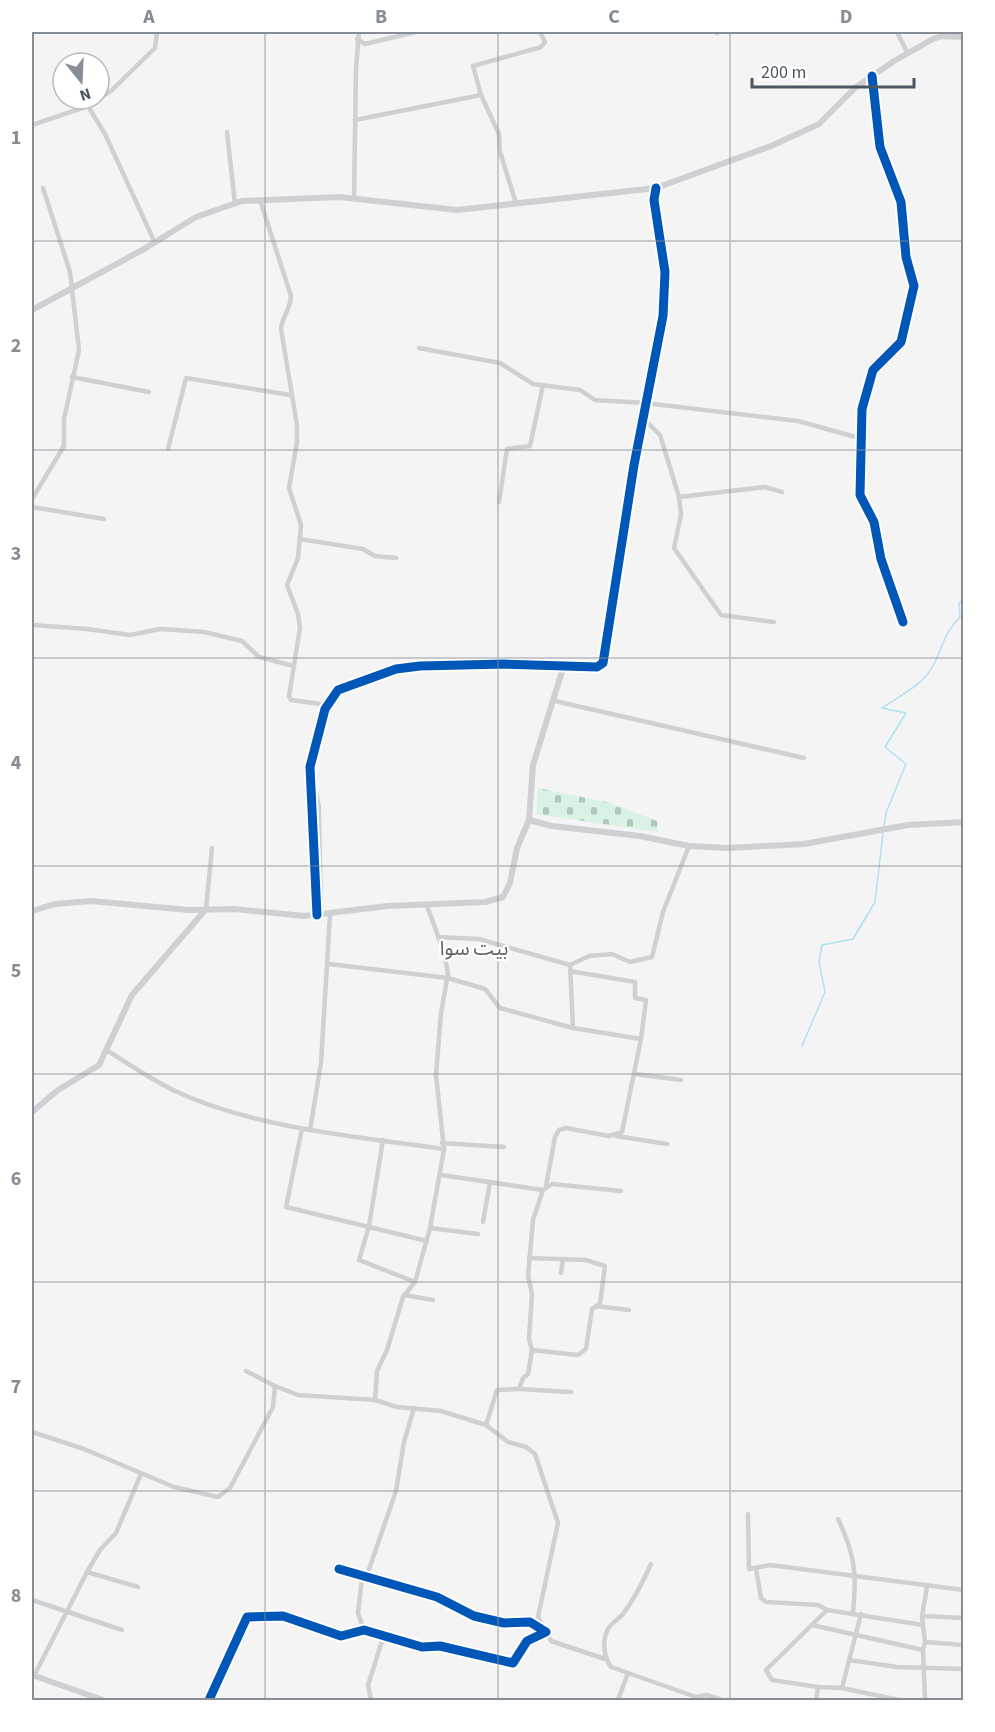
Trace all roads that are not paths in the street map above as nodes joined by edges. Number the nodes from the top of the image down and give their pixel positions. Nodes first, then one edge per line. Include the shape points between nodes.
1 (157, 32) edge
2 (359, 32) edge
3 (416, 32) edge
4 (540, 32) edge
5 (897, 32) edge
6 (945, 34) edge
7 (963, 37) edge
8 (357, 39) junction
9 (908, 54) junction
10 (872, 76) junction
11 (111, 91) edge
12 (481, 95) junction
13 (73, 111) edge
14 (91, 111) edge
15 (355, 120) junction
16 (32, 125) edge
17 (227, 132) dead end
18 (43, 188) dead end
19 (656, 188) junction
20 (354, 199) junction
21 (260, 200) junction
22 (516, 203) junction
23 (235, 204) junction
24 (155, 243) junction
25 (70, 289) junction
26 (32, 310) edge
27 (419, 348) dead end
28 (72, 377) junction
29 (543, 385) junction
30 (148, 392) dead end
31 (290, 395) junction
32 (645, 403) junction
33 (642, 418) junction
34 (863, 439) junction
35 (168, 449) dead end
36 (782, 492) dead end
37 (678, 497) junction
38 (32, 499) edge
39 (499, 502) dead end
40 (32, 507) edge
41 (104, 519) dead end
42 (300, 539) junction
43 (396, 558) dead end
44 (774, 622) dead end
45 (903, 622) dead end
46 (32, 625) edge
47 (564, 665) junction
48 (294, 666) junction
49 (555, 701) junction
50 (327, 705) junction
51 (804, 758) dead end
52 (530, 820) junction
53 (963, 822) edge
54 (689, 846) junction
55 (212, 848) dead end
56 (427, 906) junction
57 (206, 909) junction
58 (32, 911) edge
59 (317, 915) junction
60 (330, 915) junction
61 (438, 937) junction
62 (328, 964) junction
63 (570, 968) junction
64 (448, 978) junction
65 (573, 1028) junction
66 (641, 1039) junction
67 (108, 1051) junction
68 (635, 1074) junction
69 (681, 1080) dead end
70 (32, 1112) edge
71 (302, 1129) junction
72 (310, 1130) junction
73 (615, 1136) junction
74 (383, 1140) junction
75 (442, 1143) junction
76 (667, 1143) dead end
77 (504, 1147) dead end
78 (444, 1149) junction
79 (441, 1175) junction
80 (490, 1182) junction
81 (545, 1188) junction
82 (621, 1191) dead end
83 (483, 1222) dead end
84 (369, 1226) junction
85 (430, 1228) junction
86 (478, 1234) dead end
87 (427, 1241) junction
88 (529, 1258) junction
89 (563, 1259) junction
90 (561, 1273) dead end
91 (415, 1282) junction
92 (404, 1295) junction
93 (433, 1300) dead end
94 (596, 1306) junction
95 (629, 1310) dead end
96 (532, 1350) junction
97 (246, 1371) dead end
98 (275, 1386) junction
99 (519, 1389) junction
100 (572, 1392) dead end
101 (375, 1400) junction
102 (414, 1408) junction
103 (486, 1425) junction
104 (32, 1432) edge
105 (141, 1473) junction
106 (748, 1514) dead end
107 (838, 1519) dead end
108 (651, 1564) dead end
109 (339, 1569) dead end
110 (756, 1569) junction
111 (87, 1572) junction
112 (857, 1576) junction
113 (364, 1577) junction
114 (138, 1587) dead end
115 (927, 1587) junction
116 (963, 1590) edge
117 (32, 1600) edge
118 (826, 1610) junction
119 (853, 1612) junction
120 (67, 1613) junction
121 (861, 1614) junction
122 (922, 1616) junction
123 (963, 1618) edge
124 (812, 1625) junction
125 (923, 1625) junction
126 (122, 1630) dead end
127 (364, 1630) junction
128 (546, 1632) junction
129 (384, 1635) junction
130 (855, 1635) junction
131 (925, 1642) junction
132 (963, 1645) edge
133 (923, 1650) junction
134 (605, 1659) junction
135 (849, 1660) junction
136 (924, 1668) junction
137 (963, 1669) edge
138 (628, 1673) junction
139 (33, 1676) edge
140 (818, 1687) junction
141 (842, 1688) junction
142 (883, 1699) edge
143 (103, 1701) edge
144 (209, 1701) edge
145 (371, 1701) edge
146 (618, 1701) edge
147 (722, 1701) edge
148 (816, 1701) edge
149 (899, 1701) edge
150 (925, 1701) edge

1 - 11 street via 155,48
2 - 8 street
3 - 8 street via 365,44
4 - 12 street via 546,42 541,47 473,66
5 - 9 street
6 - 7 street
6 - 9 street
8 - 15 street
9 - 10 street
10 - 19 street via 819,124
10 - 34 street via 880,147 901,202 906,257 914,286 901,342 873,370 862,409
12 - 15 street
12 - 22 street via 499,134 500,152
13 - 16 street
14 - 24 street
15 - 20 street
17 - 23 street
18 - 25 street via 69,272
19 - 22 street
19 - 32 street via 654,200 666,294
20 - 21 street
20 - 22 street via 457,210
21 - 23 street
21 - 31 street via 291,296 281,329
23 - 24 street via 196,218
24 - 25 street
25 - 26 street
25 - 28 street via 79,350
27 - 29 street via 500,363 533,384
28 - 30 street
28 - 38 street via 64,418 64,446
29 - 32 street via 580,390 595,400
29 - 39 street via 530,446 507,449
31 - 35 street via 186,378
31 - 42 street via 297,442 288,481 300,516
32 - 33 street
32 - 34 street via 798,421
33 - 37 street via 660,435
33 - 47 street via 603,663 597,667
34 - 45 street via 860,495 874,522 881,559
36 - 37 street via 765,487
37 - 44 street via 681,515 674,548 714,609 721,615
40 - 41 street
42 - 43 street
42 - 48 street via 298,558 287,585 300,628
46 - 48 street via 130,635 160,629 204,632 242,640 259,657
47 - 49 street
47 - 50 street via 409,667 344,687 333,694
48 - 50 street via 291,700
49 - 51 street
49 - 52 street via 533,765
50 - 59 street via 310,767 318,806
52 - 54 street
52 - 56 street via 517,848 503,897
53 - 54 street via 908,825 793,845
54 - 63 street via 663,912 652,957 630,962 612,954 589,956
55 - 57 street
56 - 60 street via 388,906
56 - 61 street
57 - 58 street via 91,901 55,903
57 - 59 street
57 - 67 street via 132,995
59 - 60 street
60 - 62 street
61 - 63 street via 479,939
61 - 64 street
62 - 64 street
62 - 72 street via 321,1063
63 - 65 street
63 - 66 street via 635,982 635,998 646,1000
64 - 65 street via 485,989 500,1008
64 - 75 street via 436,1076
65 - 66 street
66 - 68 street
67 - 70 street via 99,1065 48,1097
67 - 71 street via 177,1092
68 - 69 street
68 - 73 street via 624,1128
71 - 72 street
71 - 84 street via 286,1207
72 - 74 street
73 - 76 street
73 - 81 street via 560,1130 555,1137
74 - 78 street
74 - 84 street
75 - 77 street
75 - 78 street
78 - 79 street
79 - 80 street
79 - 85 street
80 - 81 street
80 - 83 street
81 - 82 street via 552,1184
81 - 88 street via 533,1220
84 - 87 street
84 - 91 street via 359,1260
85 - 86 street
85 - 87 street
87 - 91 street
88 - 89 street
88 - 96 street
89 - 90 street
89 - 94 street via 605,1266 600,1304
91 - 92 street
92 - 93 street
92 - 101 street via 377,1371
94 - 95 street
94 - 96 street via 592,1309 586,1349 578,1355
96 - 99 street via 528,1374
97 - 98 street
98 - 101 street via 298,1395
98 - 105 street via 273,1407 230,1488 218,1497 174,1487
99 - 100 street
99 - 103 street via 497,1390
101 - 102 street
102 - 103 street via 441,1411
102 - 113 street via 396,1491
103 - 128 street via 508,1442 535,1454 558,1523 538,1617
104 - 105 street
105 - 111 street via 116,1533
106 - 110 street via 747,1567
107 - 112 street via 852,1548
108 - 134 street via 621,1617 607,1628
109 - 113 street
110 - 112 street via 770,1565
110 - 118 street via 761,1598 766,1602 818,1605
111 - 114 street
111 - 120 street
112 - 115 street
112 - 119 street
113 - 127 street via 358,1613
113 - 128 street via 437,1597 474,1616 504,1623 530,1622
115 - 116 street
115 - 122 street
117 - 120 street
118 - 119 street
118 - 124 street
119 - 121 street
120 - 126 street
120 - 139 street
121 - 125 street
121 - 130 street
122 - 123 street
122 - 125 street
124 - 130 street
124 - 140 street via 766,1670 772,1680
125 - 131 street
127 - 129 street
127 - 144 street via 341,1636 283,1616 247,1617
128 - 129 street via 527,1641 513,1663 440,1646 422,1647
128 - 134 street via 551,1641
129 - 145 street via 368,1685
130 - 133 street
130 - 135 street
131 - 132 street
131 - 133 street
133 - 136 street
134 - 138 street via 611,1667
135 - 136 street
135 - 141 street
136 - 137 street
136 - 150 street
138 - 146 street
138 - 147 street via 696,1697 707,1695
139 - 143 street
140 - 141 street
140 - 148 street
141 - 142 street
142 - 149 street

